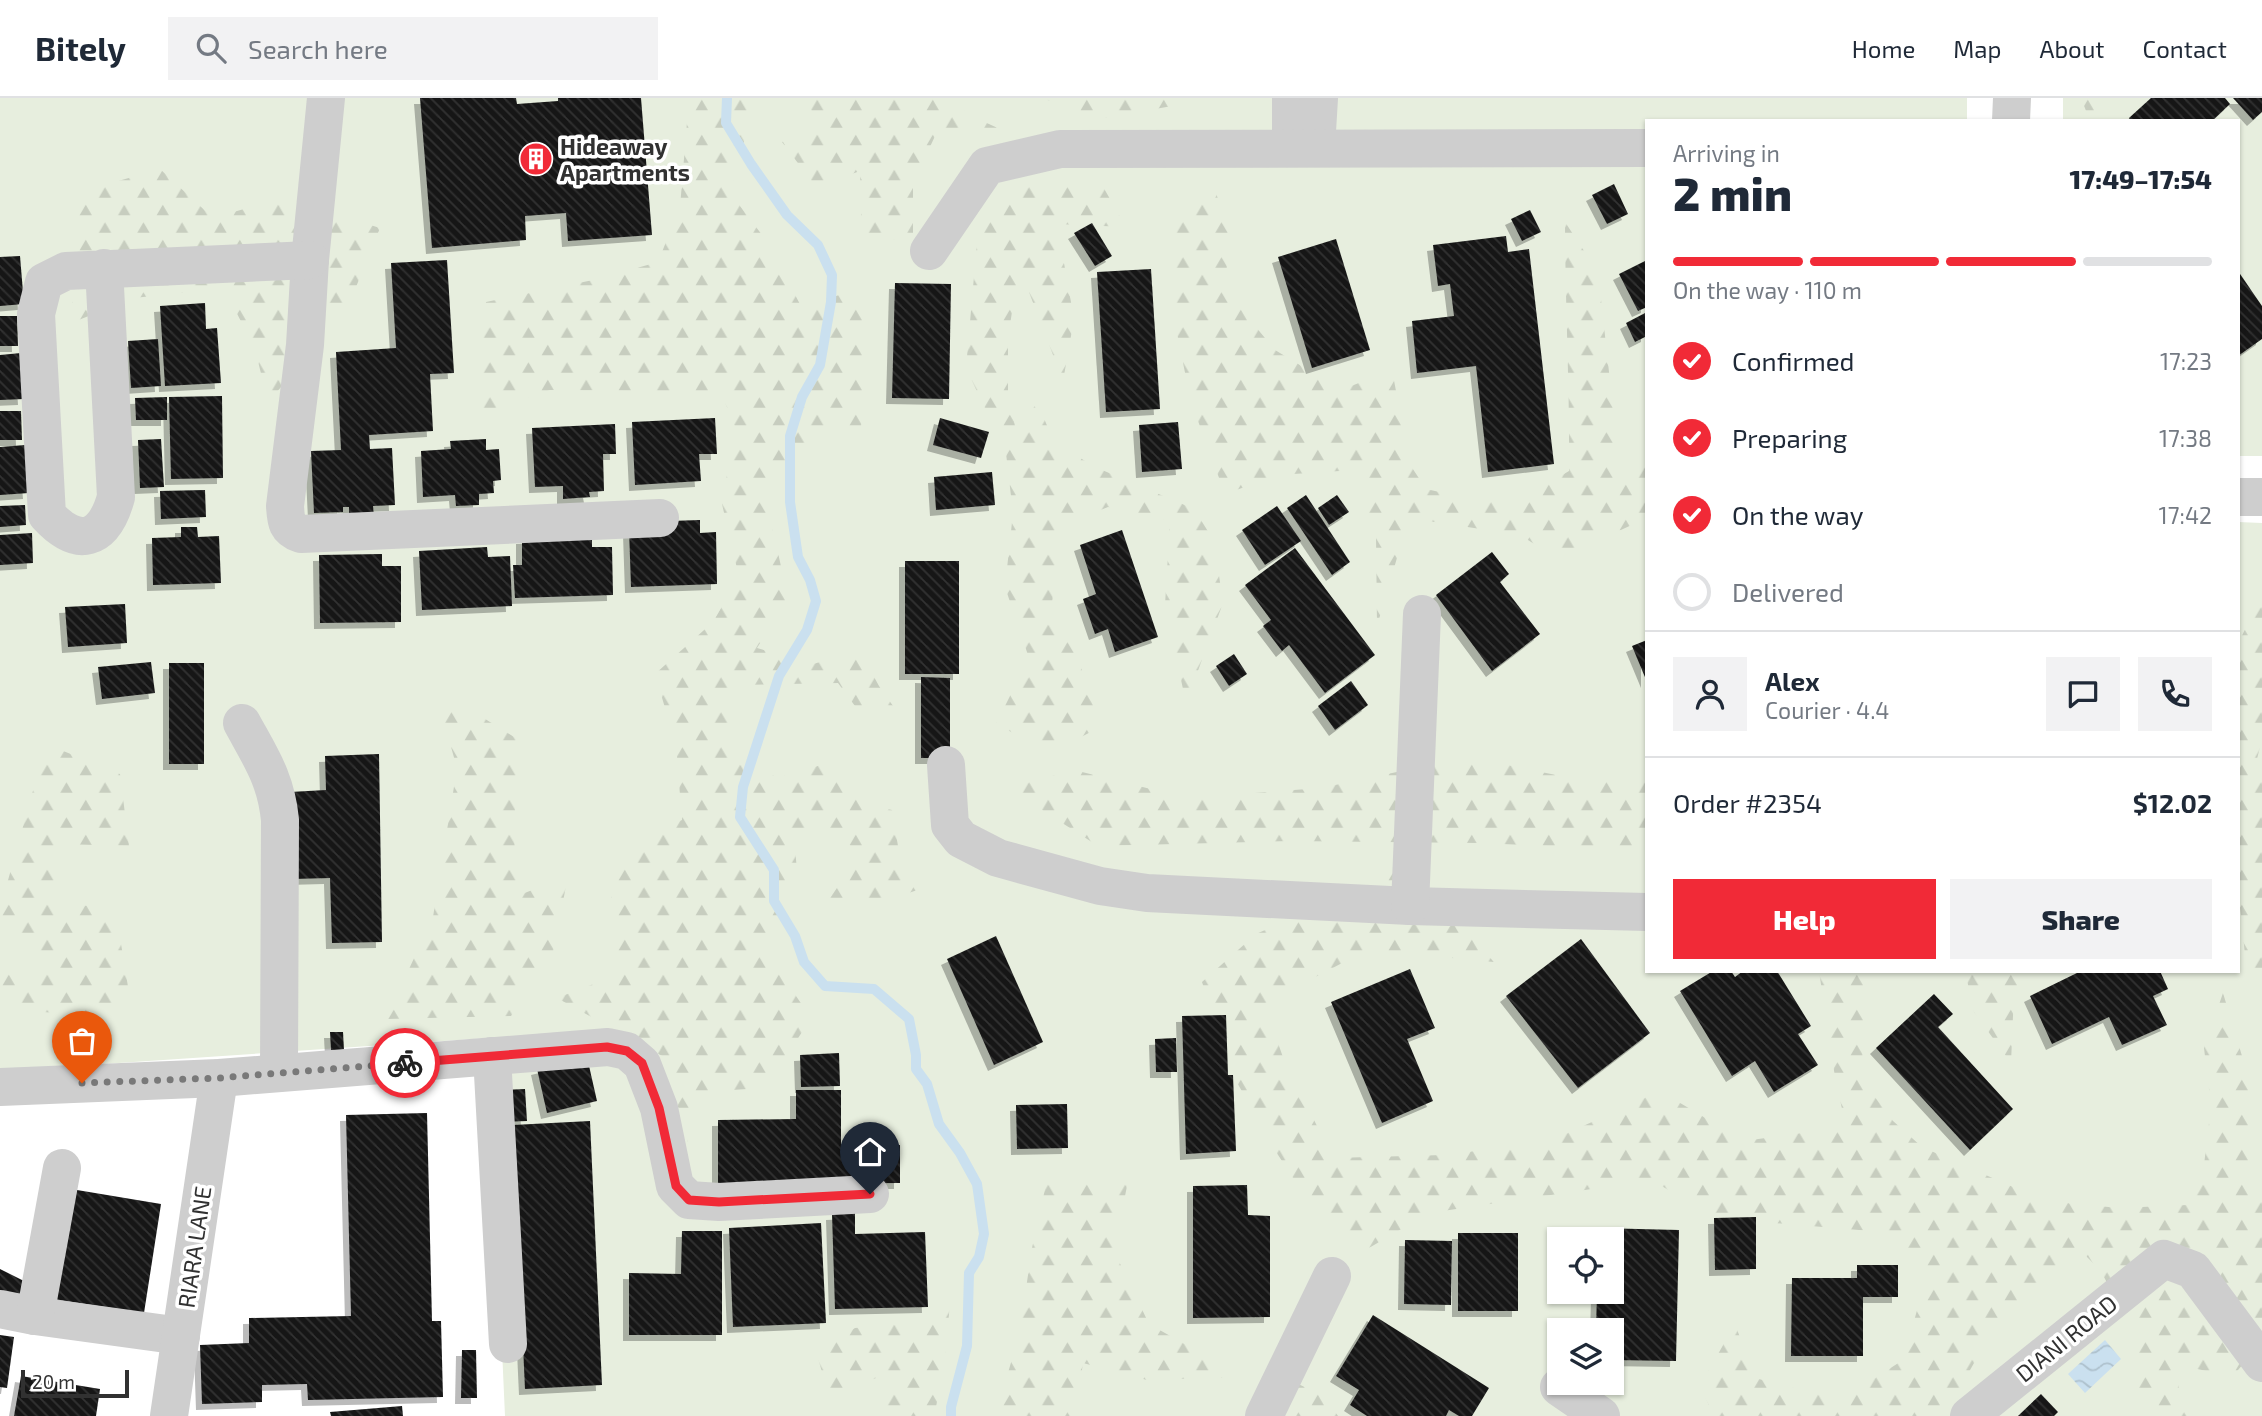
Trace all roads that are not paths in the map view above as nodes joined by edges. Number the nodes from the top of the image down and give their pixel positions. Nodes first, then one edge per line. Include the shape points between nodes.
1 (326, 98) edge
2 (1291, 98) edge
3 (1319, 98) edge
4 (2012, 98) edge
5 (2011, 119) edge
6 (1304, 148) junction
7 (1645, 148) edge
8 (929, 251) dead end
9 (310, 260) junction
10 (104, 268) junction
11 (2240, 497) edge
12 (2262, 497) edge
13 (660, 518) dead end
14 (1422, 614) dead end
15 (242, 723) dead end
16 (946, 765) dead end
17 (1410, 906) junction
18 (1645, 912) edge
19 (492, 1056) junction
20 (279, 1073) junction
21 (219, 1078) junction
22 (0, 1087) edge
23 (62, 1168) dead end
24 (870, 1194) dead end
25 (1332, 1276) dead end
26 (18, 1313) edge
27 (181, 1336) junction
28 (508, 1344) dead end
29 (2262, 1363) edge
30 (1571, 1395) edge
31 (169, 1416) edge
32 (1264, 1416) edge
33 (1601, 1416) edge
34 (1969, 1416) edge

1 - 9 street
2 - 6 street
3 - 6 street
4 - 5 street
6 - 7 street
6 - 8 street via 1060,149 987,166
9 - 10 street
9 - 13 street via 305,345 285,506 286,523 292,531
10 - 10 street via 66,271 44,282 36,314 47,515 61,530 75,536 95,533 111,517 116,497
11 - 12 street
14 - 17 street
15 - 20 street via 278,797
16 - 17 street via 950,825 961,839 998,858 1100,886 1147,893
17 - 18 street
19 - 20 street
19 - 24 street via 607,1047 627,1051 642,1063 659,1108 676,1186 689,1200
19 - 28 street
20 - 21 street
21 - 22 street
21 - 27 street, RIARA LANE
23 - 26 street
25 - 32 street
26 - 27 street
27 - 31 street, RIARA LANE
29 - 34 street, DIANI ROAD via 2193,1270 2164,1259
30 - 33 street

